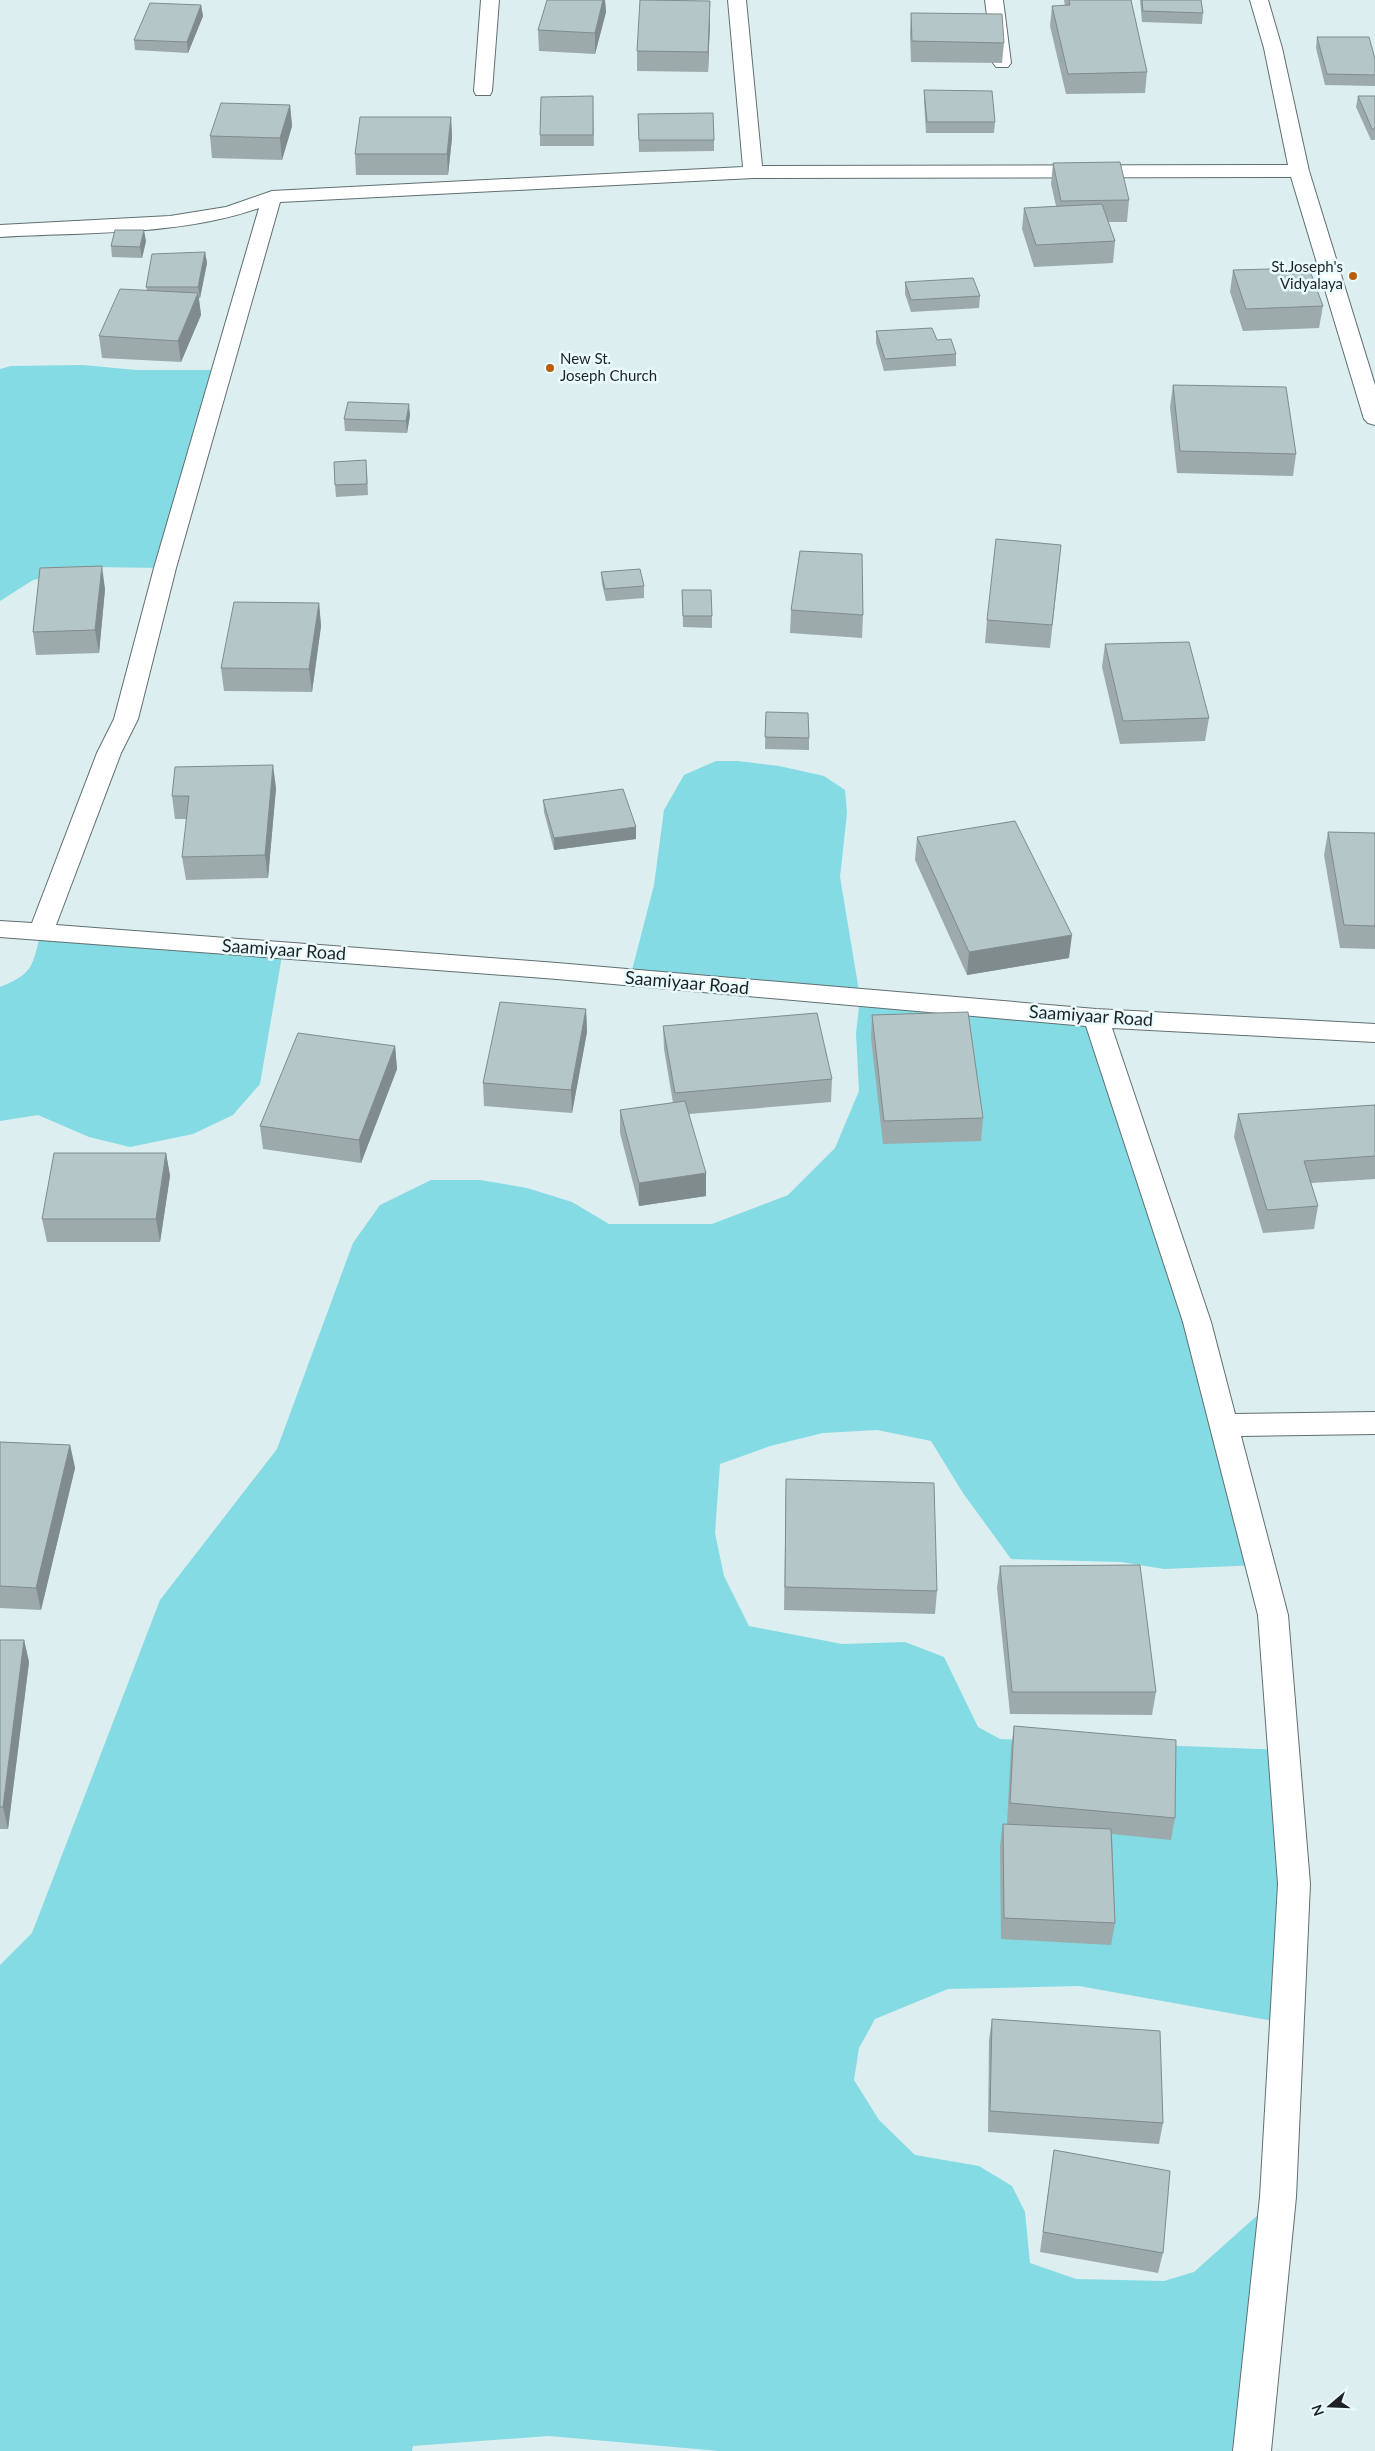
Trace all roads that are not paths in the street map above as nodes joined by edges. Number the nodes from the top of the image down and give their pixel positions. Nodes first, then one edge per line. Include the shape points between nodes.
1 (490, 0) edge
2 (737, 0) edge
3 (994, 0) edge
4 (1259, 0) edge
5 (1002, 64) edge
6 (483, 91) dead end
7 (752, 172) junction
8 (1299, 172) junction
9 (272, 197) junction
10 (0, 231) edge
11 (1370, 381) edge
12 (1375, 419) edge
13 (0, 929) edge
14 (42, 932) junction
15 (1096, 1018) junction
16 (1375, 1033) edge
17 (1375, 1423) edge
18 (1224, 1425) junction
19 (1252, 2451) edge

1 - 6 street
2 - 7 street
3 - 5 street
4 - 8 street via 1273,48
7 - 8 street
7 - 9 street
8 - 11 street
9 - 10 street via 230,212 170,222
9 - 14 street via 197,455 126,719 109,753
11 - 12 street
13 - 14 street, Saamiyaar Road
14 - 15 street, Saamiyaar Road via 566,972
15 - 16 street, Saamiyaar Road
15 - 18 street via 1197,1322
17 - 18 street
18 - 19 street via 1273,1615 1294,1884 1278,2197

